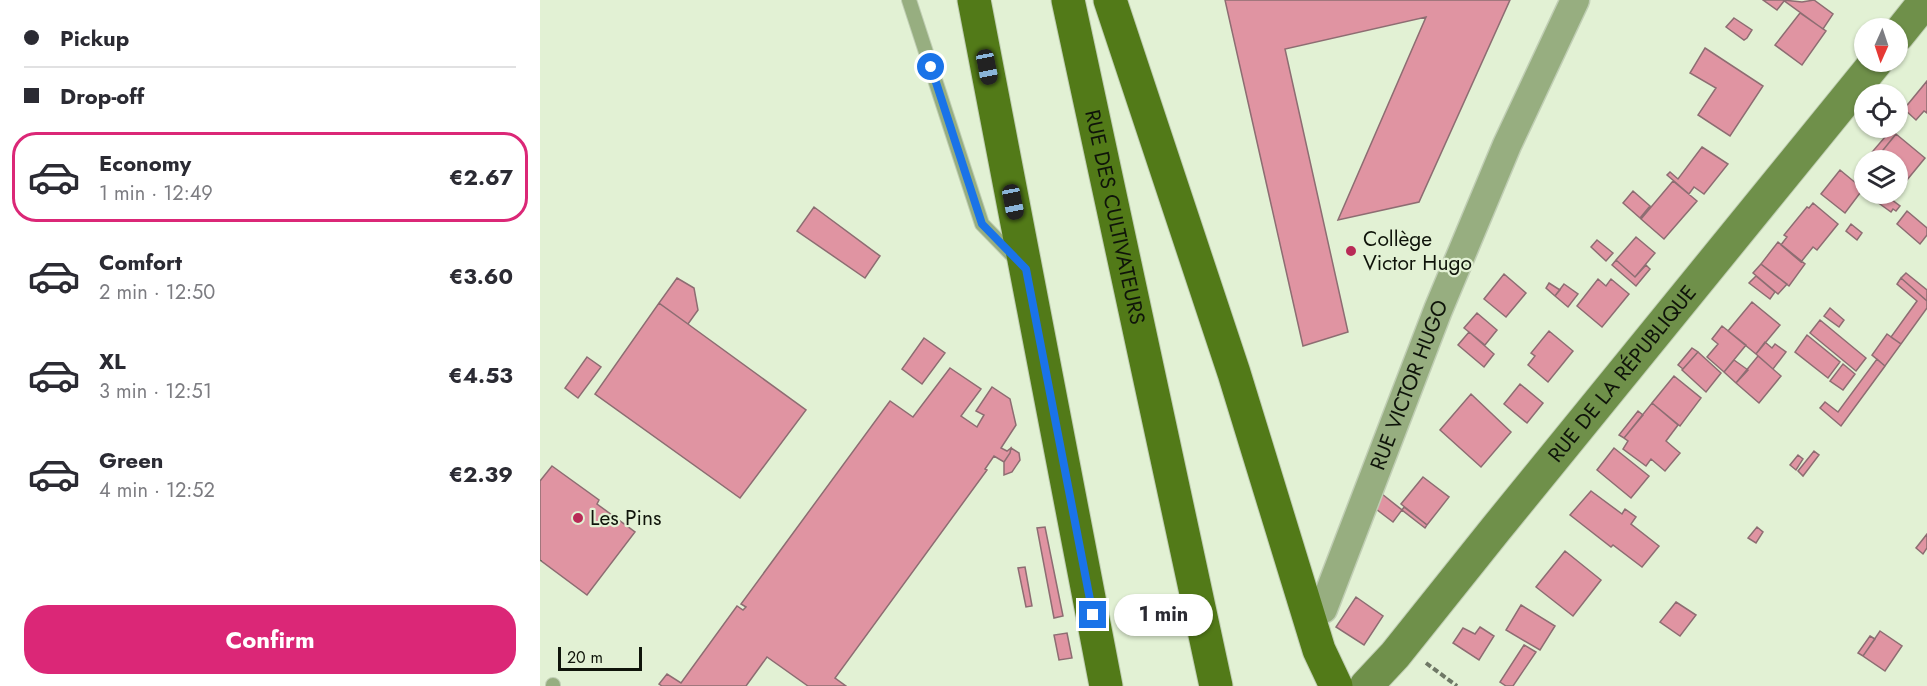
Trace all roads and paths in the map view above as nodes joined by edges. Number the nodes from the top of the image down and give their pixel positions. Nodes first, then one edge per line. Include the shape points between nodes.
1 (909, 0) edge
2 (974, 0) edge
3 (1068, 0) edge
4 (1110, 0) edge
5 (1575, 0) edge
6 (1926, 0) edge
7 (1908, 22) edge
8 (1868, 72) edge
9 (1026, 269) junction
10 (1323, 609) dead end
11 (1396, 662) edge
12 (1106, 686) edge
13 (1216, 686) edge
14 (1336, 686) edge
15 (1366, 686) edge
16 (1457, 686) edge

1 - 9 lane via 982,224
2 - 9 main road
3 - 13 main road, RUE DES CULTIVATEURS
4 - 14 main road via 1231,362 1318,650
5 - 10 street, RUE VICTOR HUGO via 1438,310
6 - 7 main road
8 - 11 main road, RUE DE LA RÉPUBLIQUE via 1502,520
9 - 12 main road
11 - 15 main road, RUE DE LA RÉPUBLIQUE
11 - 16 path

